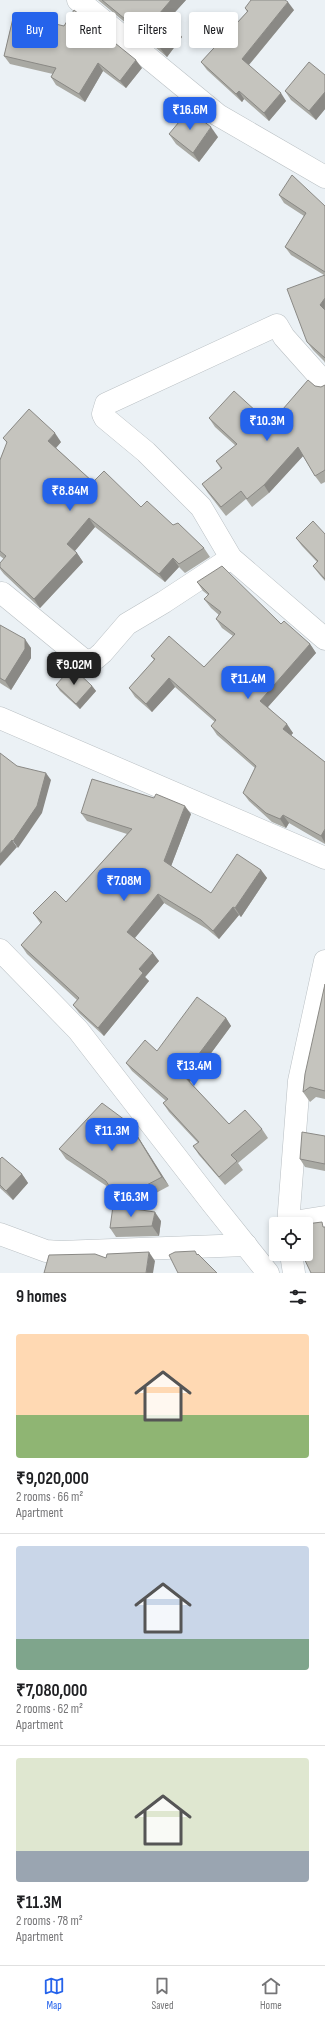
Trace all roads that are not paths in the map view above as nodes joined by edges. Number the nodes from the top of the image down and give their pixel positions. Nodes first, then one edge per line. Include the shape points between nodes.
1 (78, 0) edge
2 (325, 177) edge
3 (325, 383) edge
4 (231, 558) junction
5 (2, 593) dead end
6 (325, 639) edge
7 (0, 718) edge
8 (325, 858) edge
9 (0, 950) edge
10 (325, 961) edge
11 (288, 1217) edge
12 (325, 1217) edge
13 (313, 1219) edge
14 (0, 1234) edge
15 (246, 1245) junction
16 (292, 1261) edge
17 (268, 1273) edge
18 (294, 1273) edge

1 - 2 street via 218,115
3 - 4 street via 284,337 277,325 106,404 103,409 105,418 146,452 201,506
4 - 5 street via 128,624 102,653 95,659 85,661
4 - 6 street
7 - 8 street
9 - 15 street via 78,1030
10 - 11 street via 298,1082
12 - 13 street
14 - 15 street via 46,1251 60,1252
15 - 17 street
16 - 18 street

